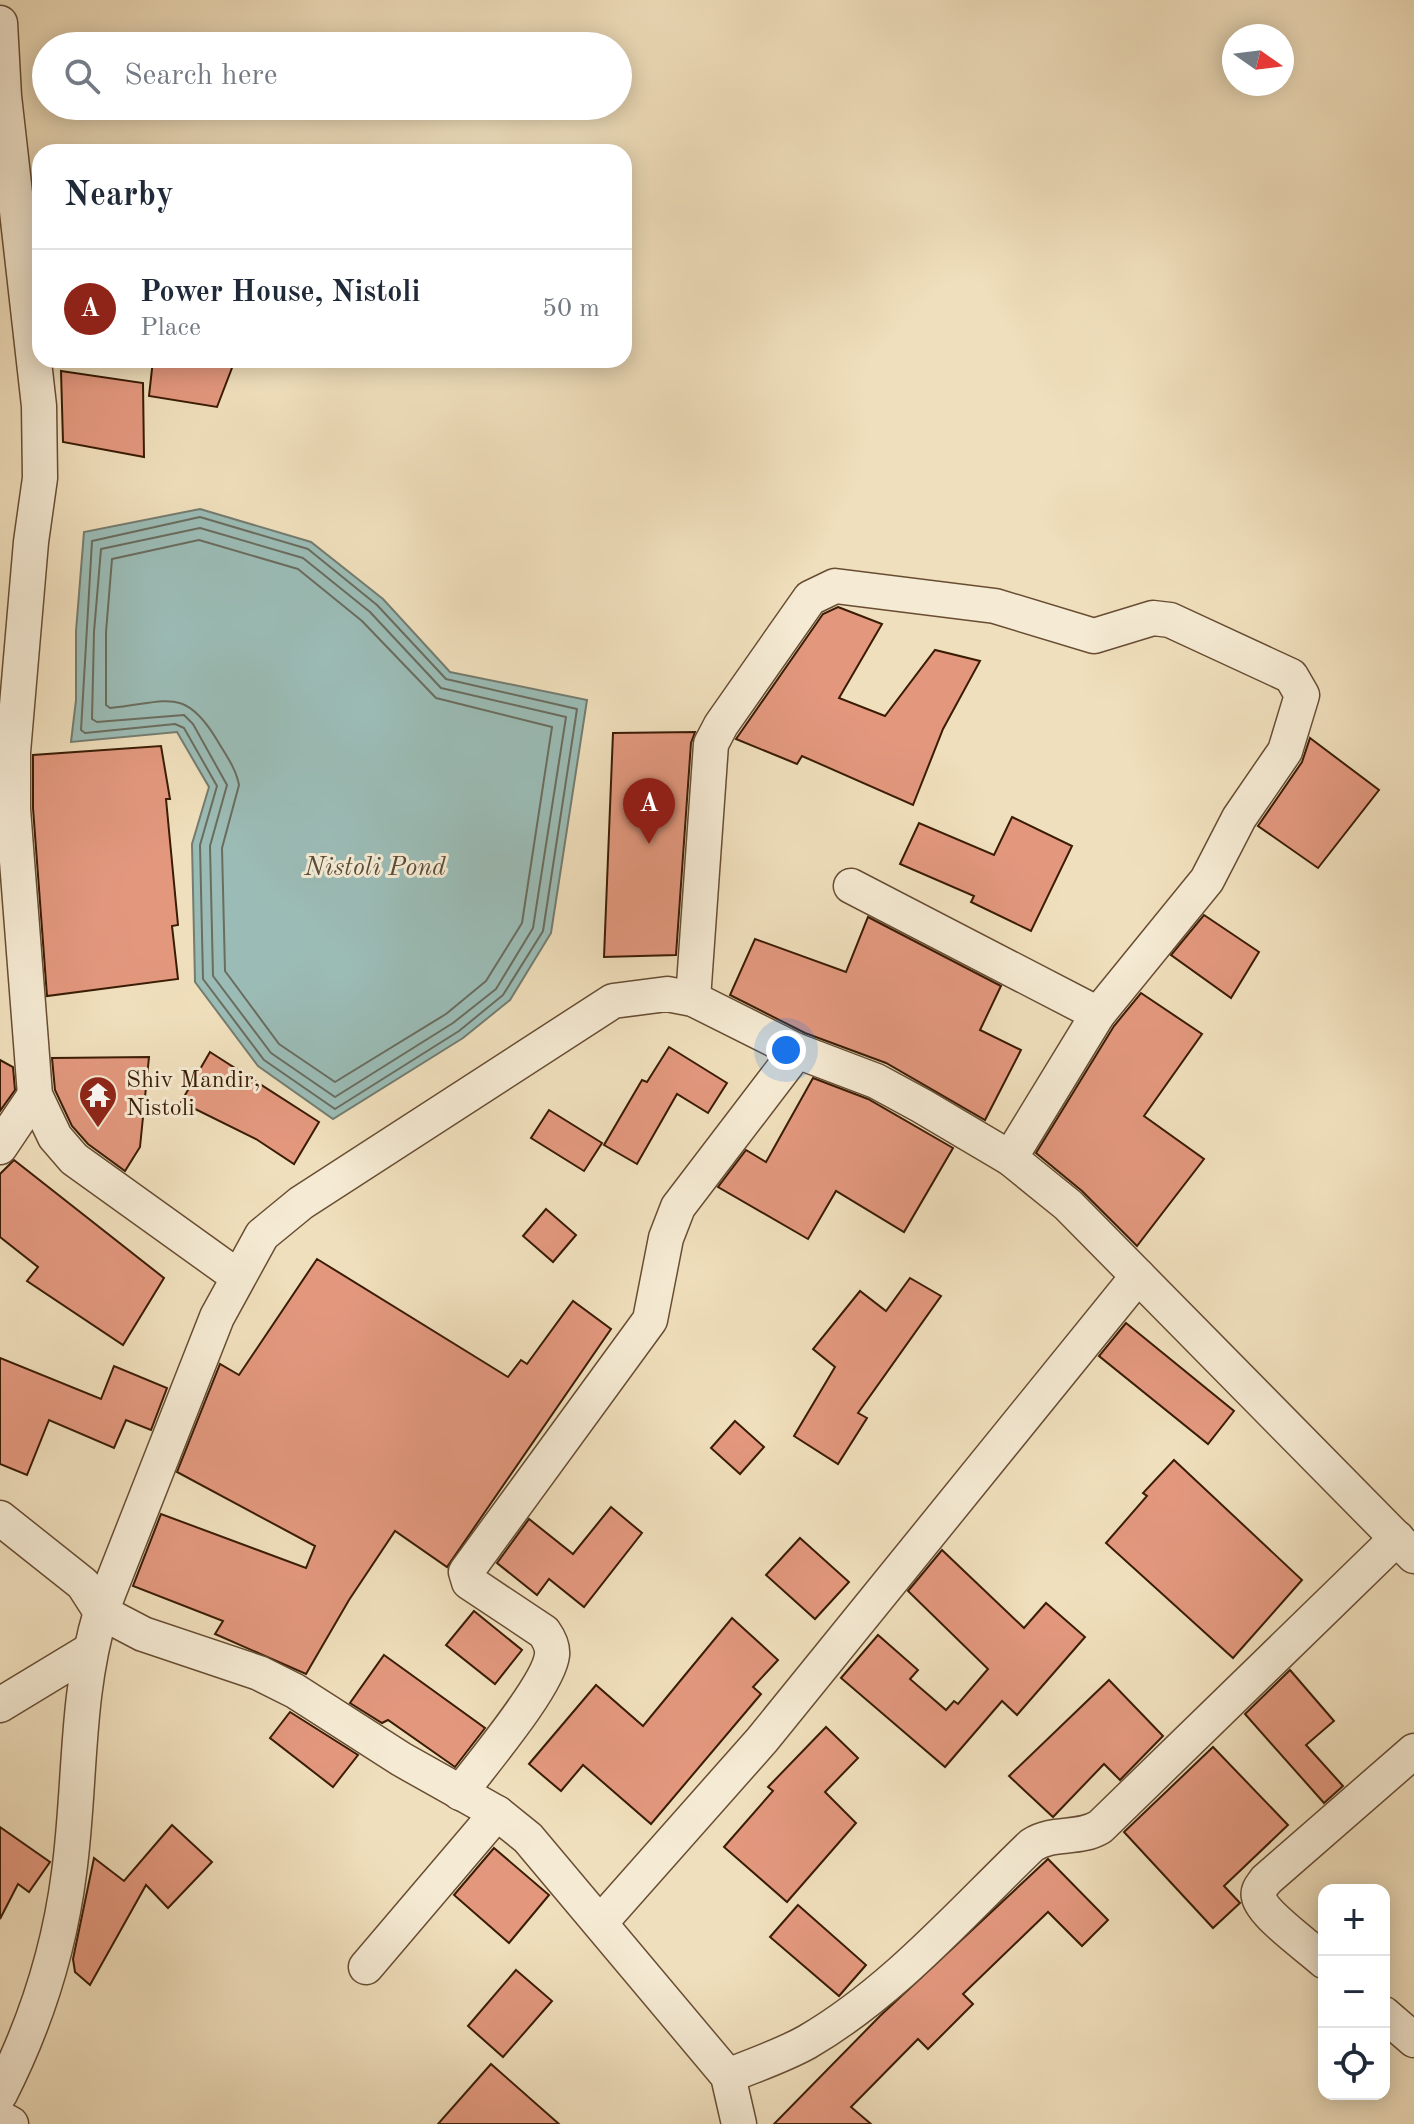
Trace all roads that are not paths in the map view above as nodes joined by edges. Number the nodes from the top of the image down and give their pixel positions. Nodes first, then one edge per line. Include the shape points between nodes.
1 (0, 23) edge
2 (32, 344) edge
3 (35, 368) edge
4 (851, 886) dead end
5 (693, 999) junction
6 (1098, 1014) junction
7 (797, 1051) junction
8 (35, 1095) junction
9 (0, 1147) edge
10 (1010, 1158) junction
11 (237, 1276) junction
12 (1138, 1276) junction
13 (0, 1518) edge
14 (1405, 1547) edge
15 (101, 1612) junction
16 (89, 1651) junction
17 (0, 1705) edge
18 (1414, 1751) edge
19 (460, 1793) junction
20 (497, 1813) junction
21 (600, 1923) junction
22 (1318, 1956) edge
23 (366, 1967) dead end
24 (1390, 2019) edge
25 (1414, 2040) edge
26 (728, 2076) junction
27 (0, 2094) edge
28 (0, 2118) edge
29 (11, 2124) edge
30 (739, 2124) edge

1 - 2 street
3 - 8 street via 40,478 13,752 13,809
4 - 6 street
5 - 6 street via 711,744 810,598 835,586 995,606 1094,636 1153,618 1170,620 1291,676 1299,685 1299,710 1285,751 1239,818 1207,880
5 - 7 street
5 - 11 street via 667,994 613,1001 301,1203 262,1235
6 - 10 street
7 - 10 street via 876,1081
7 - 19 street via 678,1207 666,1238 650,1320 535,1481 472,1558 466,1572 469,1582 544,1632 552,1656 533,1694
8 - 9 street
8 - 11 street via 55,1137 74,1159
10 - 12 street via 1041,1179
11 - 15 street
12 - 14 street
12 - 21 street via 762,1740
13 - 15 street via 83,1584
14 - 26 street via 1100,1827 1076,1836 1044,1837 1032,1845 886,1986 805,2043
15 - 16 street
15 - 19 street via 143,1634 259,1673 295,1691
16 - 17 street
16 - 27 street via 60,1934 44,1994
18 - 22 street via 1259,1891 1268,1912
19 - 20 street
20 - 21 street via 528,1838
20 - 23 street
21 - 26 street
24 - 25 street
26 - 30 street
28 - 29 street

